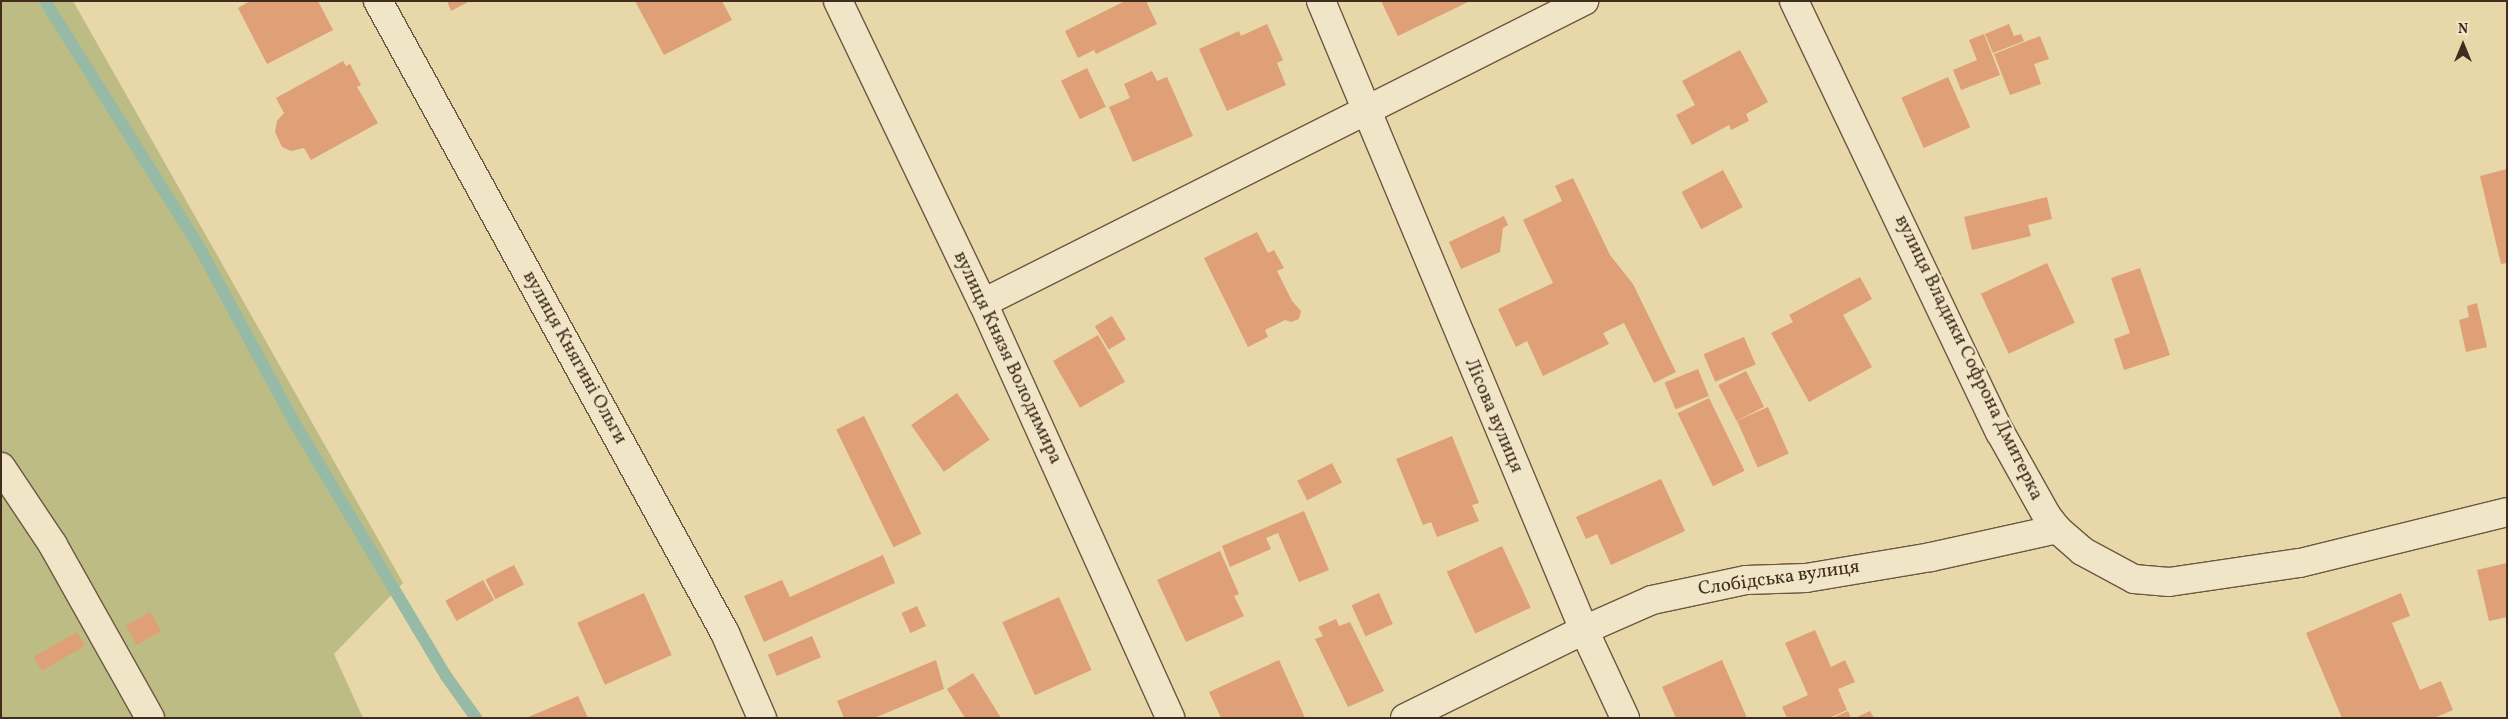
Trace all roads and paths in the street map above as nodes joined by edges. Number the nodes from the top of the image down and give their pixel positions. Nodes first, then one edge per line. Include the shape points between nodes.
1 (378, 1) edge
2 (838, 1) edge
3 (1321, 1) edge
4 (1584, 1) edge
5 (1794, 1) edge
6 (1365, 113) junction
7 (983, 303) junction
8 (1, 468) edge
9 (2507, 512) edge
10 (2057, 529) junction
11 (1584, 630) junction
12 (150, 718) edge
13 (762, 718) edge
14 (1170, 718) edge
15 (1405, 718) edge
16 (1624, 718) edge

1 - 13 street, вулиця Княгині Ольги via 725,633
2 - 7 street, вулиця Князя Володимира
3 - 6 street, Лісова вулиця via 1344,50
4 - 6 street
5 - 10 street, вулиця Владики Софрона Дмитерка via 2000,432
6 - 7 street
6 - 11 street, Лісова вулиця
7 - 14 street, вулиця Князя Володимира
8 - 12 street via 52,545
9 - 10 street, вулиця Владики Софрона Дмитерка via 2300,564 2169,582 2122,575 2082,551
10 - 11 street, Слобідська вулиця via 1931,557 1806,578 1746,580 1652,600
11 - 15 street, Слобідська вулиця
11 - 16 street, Лісова вулиця

